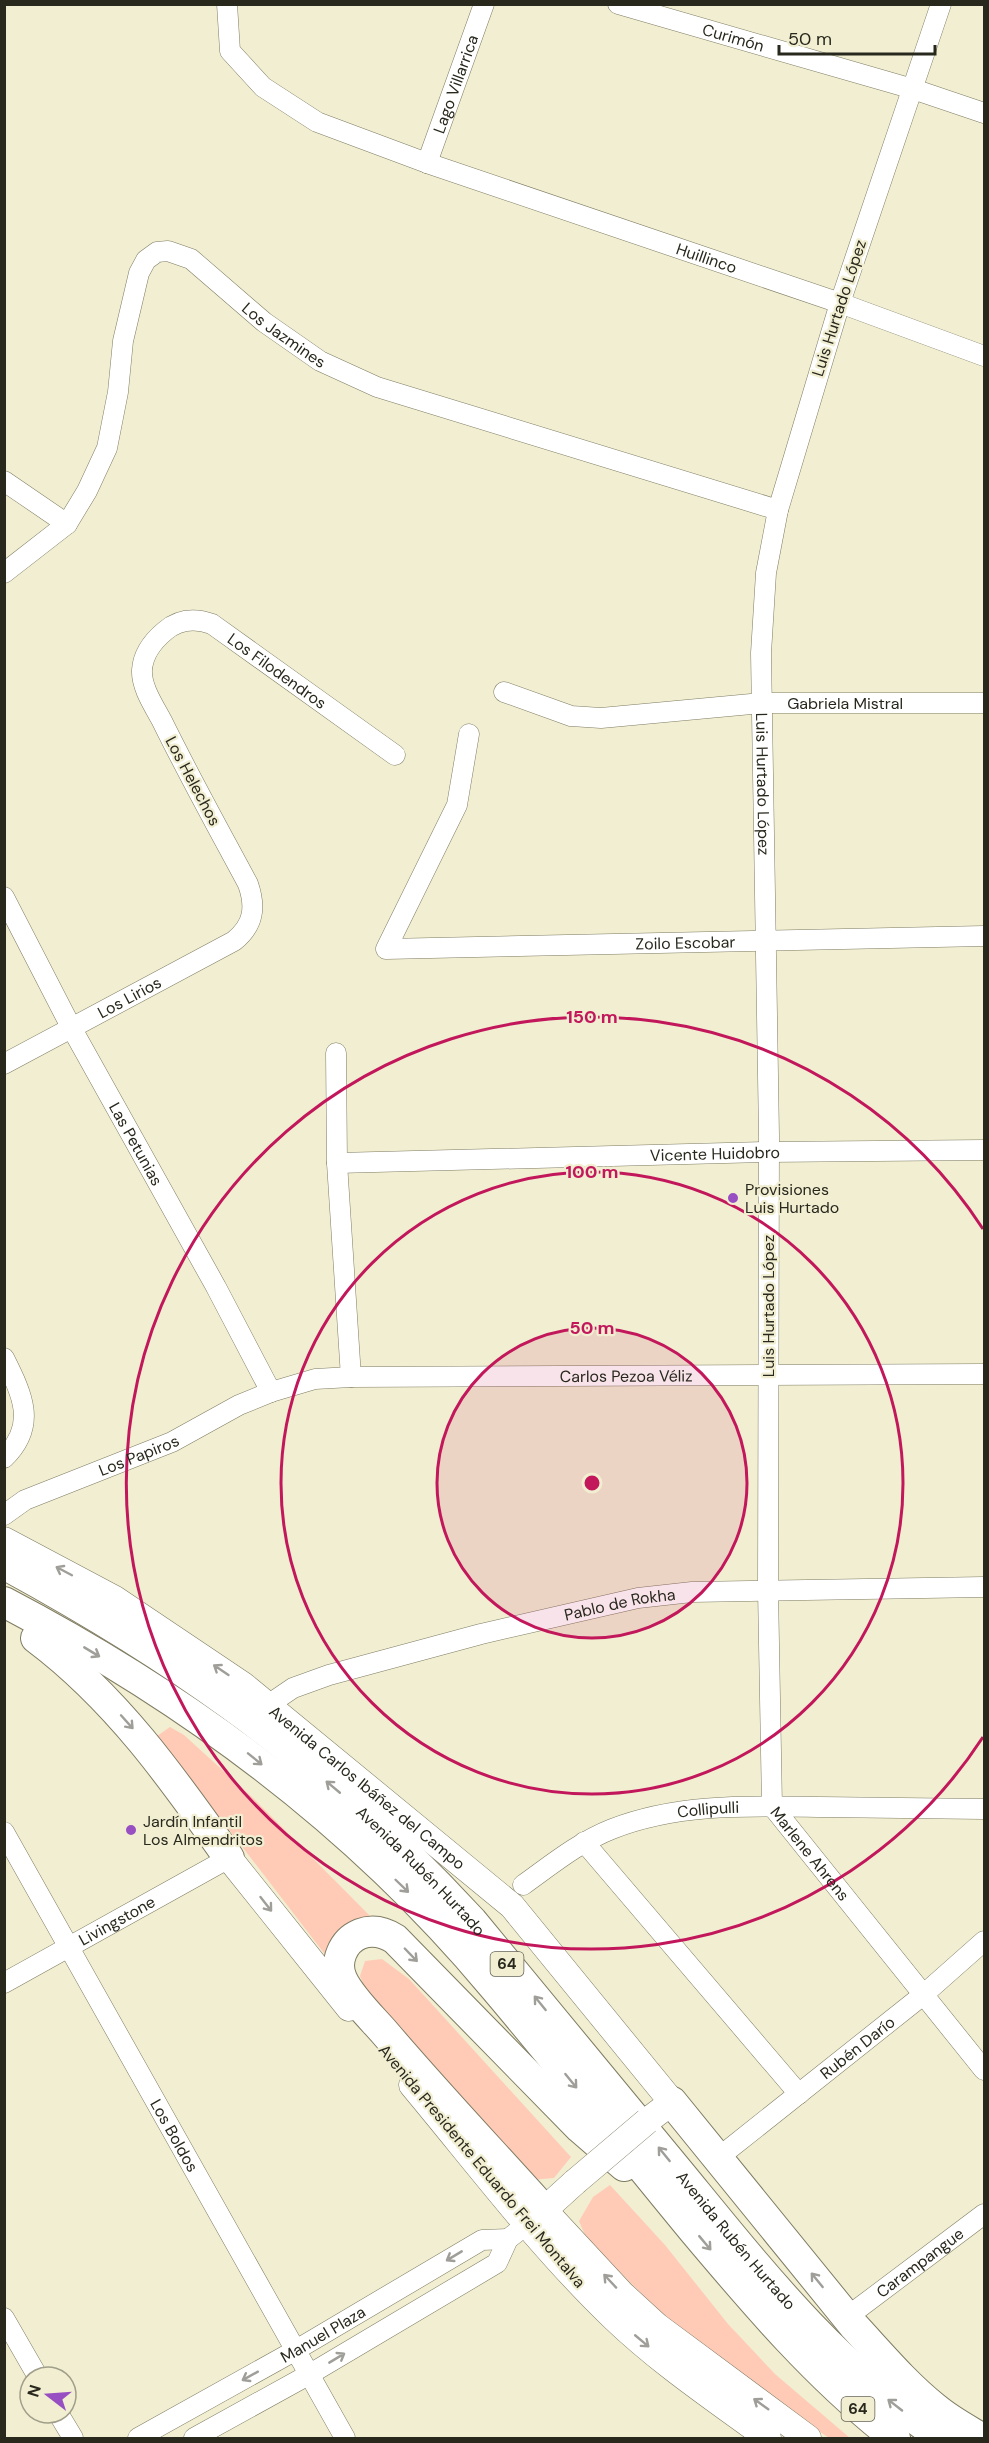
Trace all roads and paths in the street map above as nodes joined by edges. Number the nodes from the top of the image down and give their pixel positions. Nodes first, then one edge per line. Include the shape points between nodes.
1 (226, 4) edge
2 (484, 4) edge
3 (618, 4) edge
4 (941, 4) edge
5 (913, 89) junction
6 (984, 113) edge
7 (427, 163) junction
8 (840, 303) junction
9 (984, 356) edge
10 (4, 481) edge
11 (778, 510) junction
12 (67, 524) junction
13 (4, 573) edge
14 (155, 640) joint
15 (504, 692) dead end
16 (762, 703) junction
17 (984, 703) edge
18 (469, 734) dead end
19 (395, 755) dead end
20 (4, 897) edge
21 (250, 922) joint
22 (984, 936) edge
23 (765, 939) junction
24 (71, 1027) junction
25 (336, 1053) dead end
26 (4, 1064) edge
27 (984, 1150) edge
28 (768, 1152) junction
29 (337, 1163) junction
30 (4, 1358) edge
31 (984, 1374) edge
32 (768, 1375) junction
33 (351, 1377) junction
34 (271, 1392) junction
35 (4, 1458) edge
36 (4, 1515) edge
37 (4, 1540) edge
38 (4, 1564) edge
39 (984, 1587) edge
40 (768, 1590) junction
41 (4, 1602) edge
42 (4, 1615) edge
43 (268, 1705) junction
44 (772, 1806) junction
45 (984, 1809) edge
46 (4, 1832) edge
47 (584, 1842) junction
48 (229, 1858) junction
49 (523, 1885) dead end
50 (984, 1941) edge
51 (69, 1947) junction
52 (4, 1983) edge
53 (923, 1995) junction
54 (984, 2070) edge
55 (799, 2094) junction
56 (672, 2102) junction
57 (728, 2150) dead end
58 (667, 2198) junction
59 (984, 2214) edge
60 (527, 2225) junction
61 (855, 2311) dead end
62 (4, 2318) edge
63 (296, 2350) junction
64 (31, 2365) edge
65 (310, 2374) junction
66 (65, 2425) edge
67 (73, 2439) edge
68 (138, 2439) edge
69 (194, 2439) edge
70 (345, 2439) edge
71 (768, 2439) edge
72 (808, 2439) edge
73 (895, 2439) edge
74 (942, 2439) edge
75 (981, 2439) edge

1 - 7 street, Huillinco via 230,51 263,87 317,122
2 - 7 street, Lago Villarrica
3 - 5 street, Curimón
4 - 5 street, Luis Hurtado López
5 - 6 street, Curimón
5 - 8 street, Luis Hurtado López
7 - 8 street, Huillinco
8 - 9 street, Huillinco
8 - 11 street, Luis Hurtado López
10 - 12 street
11 - 12 street, Los Jazmines via 377,387 320,361 264,322 191,259 168,251 157,252 146,260 139,273 123,341 107,448
11 - 16 street, Luis Hurtado López via 766,573
12 - 13 street, Los Jazmines
14 - 19 street, Los Filodendros via 180,623 191,620 212,624
14 - 21 street, Los Helechos via 144,658 144,684 248,884 254,901
15 - 16 street, Gabriela Mistral via 571,716 601,718
16 - 17 street, Gabriela Mistral
16 - 23 street, Luis Hurtado López
18 - 23 street, Zoilo Escobar via 457,805 386,949
20 - 24 street, Las Petunias
21 - 24 street, Los Lirios via 234,941
22 - 23 street, Zoilo Escobar
23 - 28 street, Luis Hurtado López
24 - 26 street, Los Lirios
24 - 34 street, Las Petunias
25 - 29 street
27 - 28 street, Vicente Huidobro
28 - 29 street, Vicente Huidobro
28 - 32 street, Luis Hurtado López
29 - 33 street
30 - 35 street via 22,1394 25,1412 14,1449
31 - 32 street, Carlos Pezoa Véliz
32 - 33 street, Carlos Pezoa Véliz
32 - 40 street, Luis Hurtado López
33 - 34 street, Carlos Pezoa Véliz via 315,1379
34 - 36 street, Los Papiros via 172,1442 25,1500
43 -> 37 main road, Avenida Carlos Ibáñez del Campo via 115,1599
74 -> 38 highway, Avenida Rubén Hurtado / 64 via 844,2361 783,2298 472,1921 399,1845 233,1706 161,1657
39 - 40 street, Pablo de Rokha
40 - 43 street, Pablo de Rokha via 638,1598 481,1634 328,1675 293,1688
40 - 44 street, Marlene Ahrens
41 -> 58 highway, Avenida Rubén Hurtado / 64 via 197,1716 244,1750 362,1849 409,1893 479,1970
42 -> 48 highway via 80,1673 131,1726
43 - 56 main road, Avenida Carlos Ibáñez del Campo via 512,1906
44 - 45 street, Collipulli
44 - 47 street, Collipulli via 670,1812 612,1829
44 - 53 street, Marlene Ahrens
46 - 51 street, Los Boldos
47 - 49 street, Collipulli
47 - 55 street
48 - 51 street, Livingstone
48 -> 60 main road, Avenida Presidente Eduardo Frei Montalva
50 - 53 street, Rubén Darío
51 - 52 street, Livingstone
51 - 63 street, Los Boldos
53 - 54 street, Marlene Ahrens
53 - 55 street, Rubén Darío
55 - 57 street, Rubén Darío
56 - 60 main road, Manuel Plaza, bridge
75 -> 56 highway via 936,2410 883,2358
60 -> 58 highway via 402,2053 345,1985 339,1960 352,1938 378,1931 395,1939 593,2141
58 -> 73 highway, Avenida Rubén Hurtado / 64 via 790,2343 843,2396
59 - 61 street, Carampangue
60 -> 63 street, Manuel Plaza via 482,2240
65 -> 60 street, Manuel Plaza via 497,2263
60 -> 71 main road, Avenida Presidente Eduardo Frei Montalva via 616,2319
72 -> 60 main road, Avenida Presidente Eduardo Frei Montalva
62 - 64 street
63 - 65 street, Los Boldos
63 -> 68 street, Manuel Plaza
65 - 69 street, Manuel Plaza
65 - 70 street, Los Boldos
66 - 67 street

